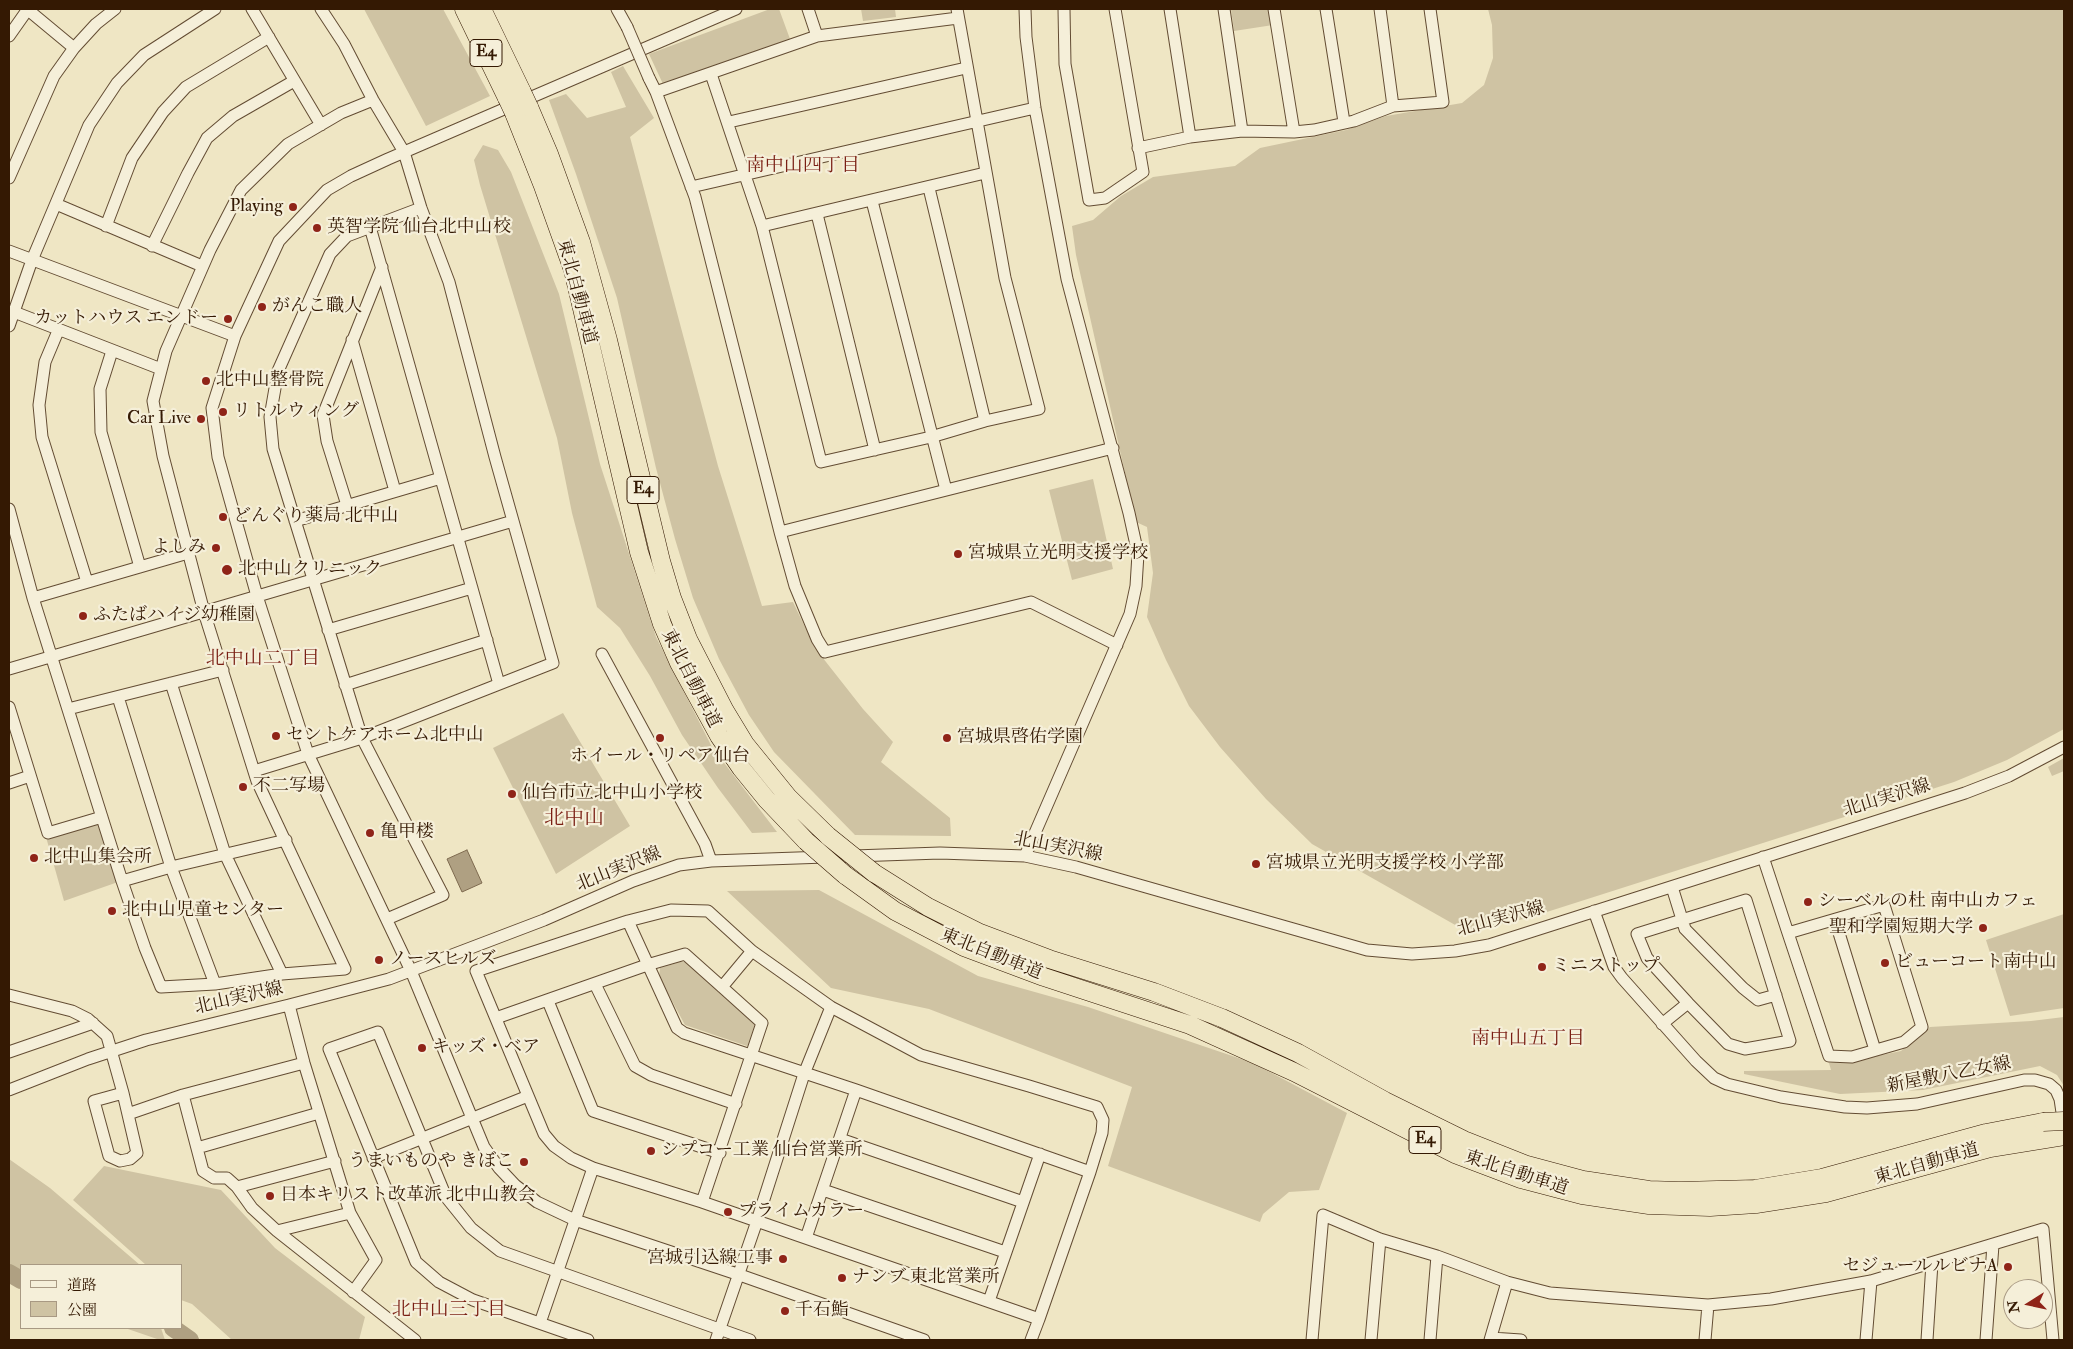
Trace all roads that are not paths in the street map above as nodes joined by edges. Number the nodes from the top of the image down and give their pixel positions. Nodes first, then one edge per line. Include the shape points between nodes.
1 (27, 9) edge
2 (115, 9) edge
3 (215, 9) edge
4 (252, 9) edge
5 (321, 9) edge
6 (464, 9) edge
7 (482, 9) edge
8 (617, 9) edge
9 (736, 9) edge
10 (808, 9) edge
11 (1025, 9) edge
12 (1064, 9) edge
13 (1116, 9) edge
14 (1170, 9) edge
15 (1224, 9) edge
16 (1274, 9) edge
17 (1326, 9) edge
18 (1380, 9) edge
19 (1430, 9) edge
20 (958, 13) edge
21 (9, 36) edge
22 (817, 36) junction
23 (268, 37) junction
24 (74, 48) junction
25 (966, 68) junction
26 (711, 74) junction
27 (294, 81) junction
28 (656, 92) junction
29 (373, 100) junction
30 (518, 103) junction
31 (1393, 106) junction
32 (1035, 108) junction
33 (976, 121) junction
34 (729, 122) junction
35 (1344, 122) junction
36 (321, 125) junction
37 (1242, 131) junction
38 (1294, 132) junction
39 (1190, 137) junction
40 (1138, 148) junction
41 (404, 152) junction
42 (985, 173) junction
43 (745, 174) junction
44 (9, 178) edge
45 (691, 187) junction
46 (929, 188) junction
47 (872, 201) junction
48 (56, 204) junction
49 (421, 208) junction
50 (817, 214) junction
51 (106, 226) junction
52 (762, 226) junction
53 (370, 227) junction
54 (152, 246) junction
55 (9, 251) edge
56 (32, 260) junction
57 (202, 266) junction
58 (382, 267) junction
59 (14, 312) junction
60 (181, 316) junction
61 (9, 326) edge
62 (58, 331) junction
63 (235, 336) junction
64 (352, 340) junction
65 (112, 351) junction
66 (161, 369) junction
67 (985, 421) junction
68 (931, 437) junction
69 (1112, 448) junction
70 (875, 450) junction
71 (442, 478) junction
72 (946, 490) junction
73 (395, 492) junction
74 (347, 506) junction
75 (9, 509) edge
76 (295, 521) junction
77 (513, 521) junction
78 (780, 532) junction
79 (458, 538) junction
80 (188, 553) junction
81 (140, 567) junction
82 (313, 580) junction
83 (87, 582) junction
84 (472, 588) junction
85 (257, 596) junction
86 (33, 598) junction
87 (204, 612) junction
88 (328, 630) junction
89 (487, 640) junction
90 (1117, 645) junction
91 (602, 654) dead end
92 (52, 656) junction
93 (9, 669) edge
94 (223, 670) junction
95 (171, 683) junction
96 (499, 684) junction
97 (345, 685) junction
98 (118, 697) junction
99 (9, 707) edge
100 (68, 709) junction
101 (362, 738) junction
102 (2064, 747) edge
103 (308, 754) junction
104 (254, 771) junction
105 (30, 776) junction
106 (9, 783) edge
107 (102, 817) junction
108 (286, 840) junction
109 (225, 854) junction
110 (1025, 856) junction
111 (1763, 857) junction
112 (711, 861) junction
113 (170, 866) junction
114 (122, 880) junction
115 (1672, 886) junction
116 (1594, 911) junction
117 (387, 919) junction
118 (1682, 920) junction
119 (1835, 920) junction
120 (628, 921) junction
121 (1788, 933) junction
122 (752, 952) junction
123 (647, 965) junction
124 (411, 971) junction
125 (282, 974) junction
126 (215, 984) junction
127 (595, 984) junction
128 (722, 987) junction
129 (9, 995) edge
130 (1776, 995) junction
131 (548, 1001) junction
132 (1688, 1003) junction
133 (290, 1005) junction
134 (832, 1007) junction
135 (496, 1018) junction
136 (93, 1023) junction
137 (1662, 1024) junction
138 (1875, 1050) junction
139 (111, 1051) junction
140 (9, 1052) edge
141 (750, 1055) junction
142 (304, 1063) junction
143 (804, 1074) junction
144 (9, 1090) edge
145 (856, 1090) junction
146 (123, 1093) junction
147 (183, 1096) junction
148 (528, 1096) junction
149 (736, 1104) junction
150 (319, 1113) junction
151 (128, 1114) junction
152 (473, 1119) junction
153 (2064, 1121) edge
154 (2045, 1130) junction
155 (2064, 1134) edge
156 (422, 1139) junction
157 (840, 1139) junction
158 (196, 1148) junction
159 (720, 1153) junction
160 (1040, 1154) junction
161 (373, 1158) junction
162 (335, 1161) junction
163 (593, 1168) junction
164 (1090, 1172) junction
165 (238, 1187) junction
166 (823, 1190) junction
167 (702, 1202) junction
168 (1023, 1202) junction
169 (350, 1213) junction
170 (575, 1220) junction
171 (757, 1221) junction
172 (277, 1231) junction
173 (806, 1238) junction
174 (1380, 1239) junction
175 (1993, 1245) junction
176 (1005, 1252) junction
177 (1436, 1256) junction
178 (1932, 1263) junction
179 (557, 1273) junction
180 (738, 1274) junction
181 (1871, 1281) junction
182 (1507, 1282) junction
183 (353, 1292) junction
184 (989, 1301) junction
185 (1708, 1306) junction
186 (1038, 1319) junction
187 (540, 1324) junction
188 (717, 1335) edge
189 (1491, 1339) edge
190 (415, 1340) edge
191 (588, 1340) edge
192 (750, 1340) edge
193 (924, 1340) edge
194 (1031, 1340) edge
195 (1312, 1340) edge
196 (1372, 1340) edge
197 (1430, 1340) edge
198 (1521, 1340) edge
199 (1705, 1340) edge
200 (1866, 1340) edge
201 (1926, 1340) edge
202 (1986, 1340) edge
203 (2052, 1340) edge

1 - 21 street
1 - 24 street
2 - 24 street
3 - 48 street via 144,55 117,83 90,125
4 - 23 street
5 - 29 street via 344,44
6 - 30 highway, 東北自動車道 / E4
7 - 30 highway, 東北自動車道 / E4
8 - 28 street, bridge
9 - 41 street
10 - 22 street
11 - 32 street
12 - 40 street via 1065,64 1089,200 1105,198 1142,172
13 - 40 street
14 - 39 street
15 - 37 street
16 - 38 street
17 - 35 street
18 - 31 street
19 - 31 street via 1443,102
20 - 22 street
20 - 25 street
22 - 26 street
23 - 27 street
23 - 51 street via 186,86 162,112 132,158
24 - 44 street via 54,76
25 - 33 street
25 - 34 street
26 - 28 street
26 - 34 street
27 - 36 street
27 - 54 street via 233,116 207,138
28 - 45 street
29 - 36 street
29 - 41 street
30 - 154 highway, 東北自動車道 / E4, bridge via 549,154 581,242 661,561 688,639 724,711 745,744 788,797 828,836 874,873 928,908 980,933 1213,1014 1298,1053 1385,1102 1464,1140 1527,1165 1582,1180 1680,1192 1755,1189 1822,1178 1986,1133
30 - 154 highway, 東北自動車道 / E4, bridge via 573,270 639,552 662,624 699,701 741,768 806,841 845,875 895,911 964,947 1190,1025 1294,1072 1455,1154 1521,1179 1582,1195 1665,1206 1756,1204 1826,1193
31 - 35 street
32 - 33 street
32 - 69 street via 1067,279
33 - 42 street
33 - 43 street
34 - 43 street
35 - 38 street
36 - 57 street via 288,144 241,190
37 - 38 street
37 - 39 street
39 - 40 street
41 - 49 street
41 - 63 street via 327,190 279,241
42 - 46 street
42 - 67 street via 1005,278 1039,409
43 - 45 street
43 - 52 street
45 - 78 street
46 - 47 street
46 - 67 street
47 - 50 street
47 - 68 street
48 - 51 street
48 - 56 street
49 - 53 street
49 - 77 street via 449,282
50 - 52 street
50 - 70 street
51 - 54 street
52 - 70 street via 821,462
53 - 58 street
53 - 76 street via 347,236 330,254 278,371 270,417 273,449
54 - 57 street
55 - 56 street
56 - 59 street
56 - 60 street
57 - 60 street
58 - 64 street
58 - 71 street
59 - 61 street
59 - 62 street
60 - 63 street
60 - 66 street
62 - 65 street
62 - 83 street via 45,362 39,405 42,437
63 - 85 street via 212,408 218,457
64 - 73 street
64 - 74 street via 323,415 327,441
65 - 66 street
65 - 81 street via 100,389 101,432
66 - 80 street via 153,401 163,456
67 - 68 street
68 - 70 street
68 - 72 street
69 - 72 street
69 - 90 street via 1138,554 1130,614
71 - 73 street
71 - 79 street
72 - 78 street
73 - 74 street
74 - 76 street
75 - 86 street
76 - 82 street
77 - 79 street
77 - 96 street via 552,663
78 - 90 street via 795,586 825,652 1031,602
79 - 82 street
79 - 84 street
80 - 81 street
80 - 87 street
81 - 83 street
82 - 85 street
82 - 88 street
83 - 86 street
84 - 88 street
84 - 89 street
85 - 87 street
85 - 103 street
86 - 92 street
87 - 92 street
87 - 94 street
88 - 97 street
89 - 96 street
89 - 97 street
90 - 110 street
91 - 112 street via 705,844
92 - 93 street
92 - 100 street
94 - 95 street
94 - 104 street
95 - 98 street
95 - 109 street
96 - 101 street
97 - 101 street
98 - 100 street
98 - 113 street
99 - 105 street
100 - 107 street
101 - 103 street
101 - 117 street via 443,895
102 - 111 street, 北山実沢線 via 1984,786
103 - 104 street
103 - 117 street
104 - 108 street
105 - 106 street
105 - 107 street via 48,833
107 - 114 street
108 - 109 street
108 - 125 street via 345,969
109 - 113 street
109 - 125 street
110 - 112 street, 北山実沢線 via 940,853
110 - 116 street, 北山実沢線 via 1076,867 1367,950 1389,953 1434,953 1489,945
111 - 115 street, 北山実沢線
111 - 121 street
112 - 124 street, 北山実沢線 via 655,872 544,920
113 - 114 street
113 - 126 street
114 - 126 street via 144,948 161,987
115 - 116 street, 北山実沢線
115 - 118 street
116 - 137 street, 新屋敷八乙女線 via 1614,967
117 - 124 street
118 - 130 street via 1685,929 1742,988 1758,1000
118 - 130 street via 1746,900
118 - 132 street via 1637,934 1647,958
119 - 121 street
119 - 138 street
119 - 138 street via 1884,906 1922,1027 1904,1042
120 - 122 street via 671,910 708,911
120 - 123 street
120 - 135 street via 476,971
121 - 138 street via 1829,1056 1852,1056
122 - 128 street
122 - 134 street
123 - 127 street
123 - 128 street via 685,954
123 - 141 street via 676,1028
124 - 133 street, 北山実沢線
124 - 152 street
125 - 126 street
127 - 131 street
127 - 149 street via 635,1066 651,1075
128 - 141 street via 762,1023
129 - 136 street via 72,1011
130 - 132 street via 1790,1041 1745,1050 1728,1044
131 - 135 street
131 - 159 street via 593,1111
132 - 137 street
133 - 139 street, 北山実沢線 via 194,1027
133 - 142 street
134 - 143 street
134 - 164 street via 921,1055 1097,1108 1103,1120 1102,1133
135 - 148 street
136 - 139 street via 107,1036
136 - 140 street
137 - 155 street, 新屋敷八乙女線 via 1706,1071 1727,1084 1845,1107 1917,1104 2016,1081 2034,1080 2056,1090
139 - 144 street, 北山実沢線
139 - 146 street
141 - 143 street
141 - 149 street
142 - 147 street
142 - 150 street
143 - 145 street
143 - 171 street
145 - 157 street
145 - 160 street
146 - 151 street
146 - 151 street via 94,1101 109,1156 120,1161 137,1153
147 - 151 street
147 - 158 street
148 - 152 street
148 - 163 street via 544,1134 554,1146
149 - 159 street
150 - 158 street
150 - 162 street
152 - 156 street
152 - 170 street via 484,1147 515,1185 537,1202
153 - 154 highway, 東北自動車道 / E4, bridge
154 - 155 highway, 東北自動車道 / E4
156 - 161 street
156 - 161 street via 378,1032 329,1050
156 - 179 street via 446,1197 471,1228 500,1251
157 - 166 street
157 - 168 street
158 - 165 street via 203,1171 214,1178 227,1178
159 - 167 street
160 - 164 street
160 - 168 street
161 - 187 street via 416,1262 439,1282 473,1300
162 - 165 street
162 - 169 street
163 - 167 street
163 - 170 street
164 - 186 street
165 - 172 street via 252,1208
166 - 173 street
166 - 176 street
167 - 171 street
168 - 176 street
169 - 172 street
169 - 183 street via 376,1260
170 - 179 street
170 - 180 street
171 - 173 street
171 - 180 street
172 - 183 street
173 - 184 street
174 - 177 street
174 - 195 street via 1323,1214
174 - 196 street
175 - 178 street
175 - 202 street
175 - 203 street via 2043,1229
176 - 184 street
177 - 182 street
177 - 197 street
178 - 181 street
178 - 201 street
179 - 187 street
179 - 188 street
180 - 188 street
180 - 193 street
181 - 185 street via 1771,1299
181 - 200 street
182 - 185 street via 1550,1293
182 - 189 street
183 - 190 street
184 - 186 street
185 - 199 street
186 - 194 street
187 - 191 street
188 - 192 street
189 - 198 street

